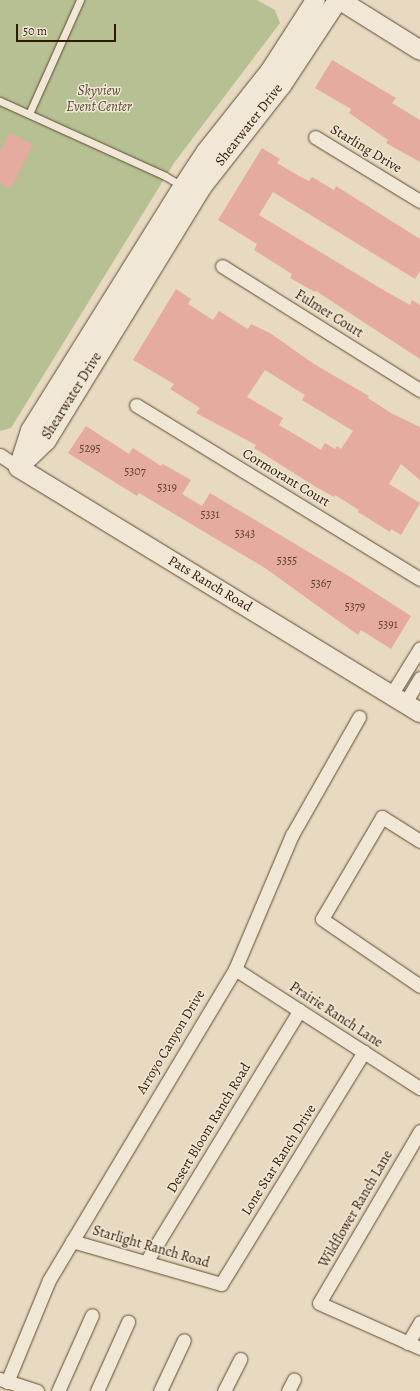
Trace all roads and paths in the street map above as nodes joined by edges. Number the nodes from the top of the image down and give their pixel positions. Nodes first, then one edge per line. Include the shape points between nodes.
1 (80, 0) edge
2 (315, 0) edge
3 (337, 0) edge
4 (340, 0) edge
5 (420, 50) edge
6 (0, 100) edge
7 (29, 114) junction
8 (315, 137) dead end
9 (182, 186) junction
10 (420, 201) edge
11 (222, 266) dead end
12 (420, 390) edge
13 (136, 405) dead end
14 (0, 455) edge
15 (18, 467) junction
16 (420, 578) edge
17 (420, 648) edge
18 (420, 678) edge
19 (405, 703) edge
20 (359, 717) dead end
21 (420, 841) edge
22 (235, 969) junction
23 (420, 986) edge
24 (300, 1010) junction
25 (364, 1052) junction
26 (420, 1088) edge
27 (420, 1131) edge
28 (72, 1241) junction
29 (146, 1262) junction
30 (221, 1284) joint
31 (92, 1315) dead end
32 (128, 1322) dead end
33 (420, 1322) edge
34 (184, 1340) dead end
35 (408, 1343) junction
36 (420, 1348) edge
37 (240, 1359) dead end
38 (4, 1381) edge
39 (37, 1391) edge
40 (58, 1391) edge
41 (97, 1391) edge
42 (160, 1391) edge
43 (224, 1391) edge

1 - 7 lane
2 - 9 street, Shearwater Drive via 270,70 205,152
3 - 15 street, Shearwater Drive via 281,85 201,186 46,440
4 - 5 street
6 - 7 lane
7 - 9 lane
8 - 10 street, Starling Drive
9 - 15 street, Shearwater Drive via 30,430
11 - 12 street, Fulmer Court
13 - 16 street, Cormorant Court
14 - 15 street, Pats Ranch Road
15 - 19 street, Pats Ranch Road
17 - 19 street
18 - 19 street
20 - 22 street, Arroyo Canyon Drive via 292,835
21 - 23 street via 382,817 322,919
22 - 24 street, Prairie Ranch Lane
22 - 28 street, Arroyo Canyon Drive
24 - 25 street, Prairie Ranch Lane
24 - 29 street, Desert Bloom Ranch Road
25 - 26 street, Prairie Ranch Lane
25 - 30 street, Lone Star Ranch Drive
27 - 35 street, Wildflower Ranch Lane via 319,1303
28 - 29 street, Starlight Ranch Road
28 - 38 street, Arroyo Canyon Drive via 49,1280
29 - 30 street, Starlight Ranch Road
31 - 40 street
32 - 41 street
33 - 35 street
34 - 42 street
35 - 36 street
37 - 43 street
38 - 39 street

